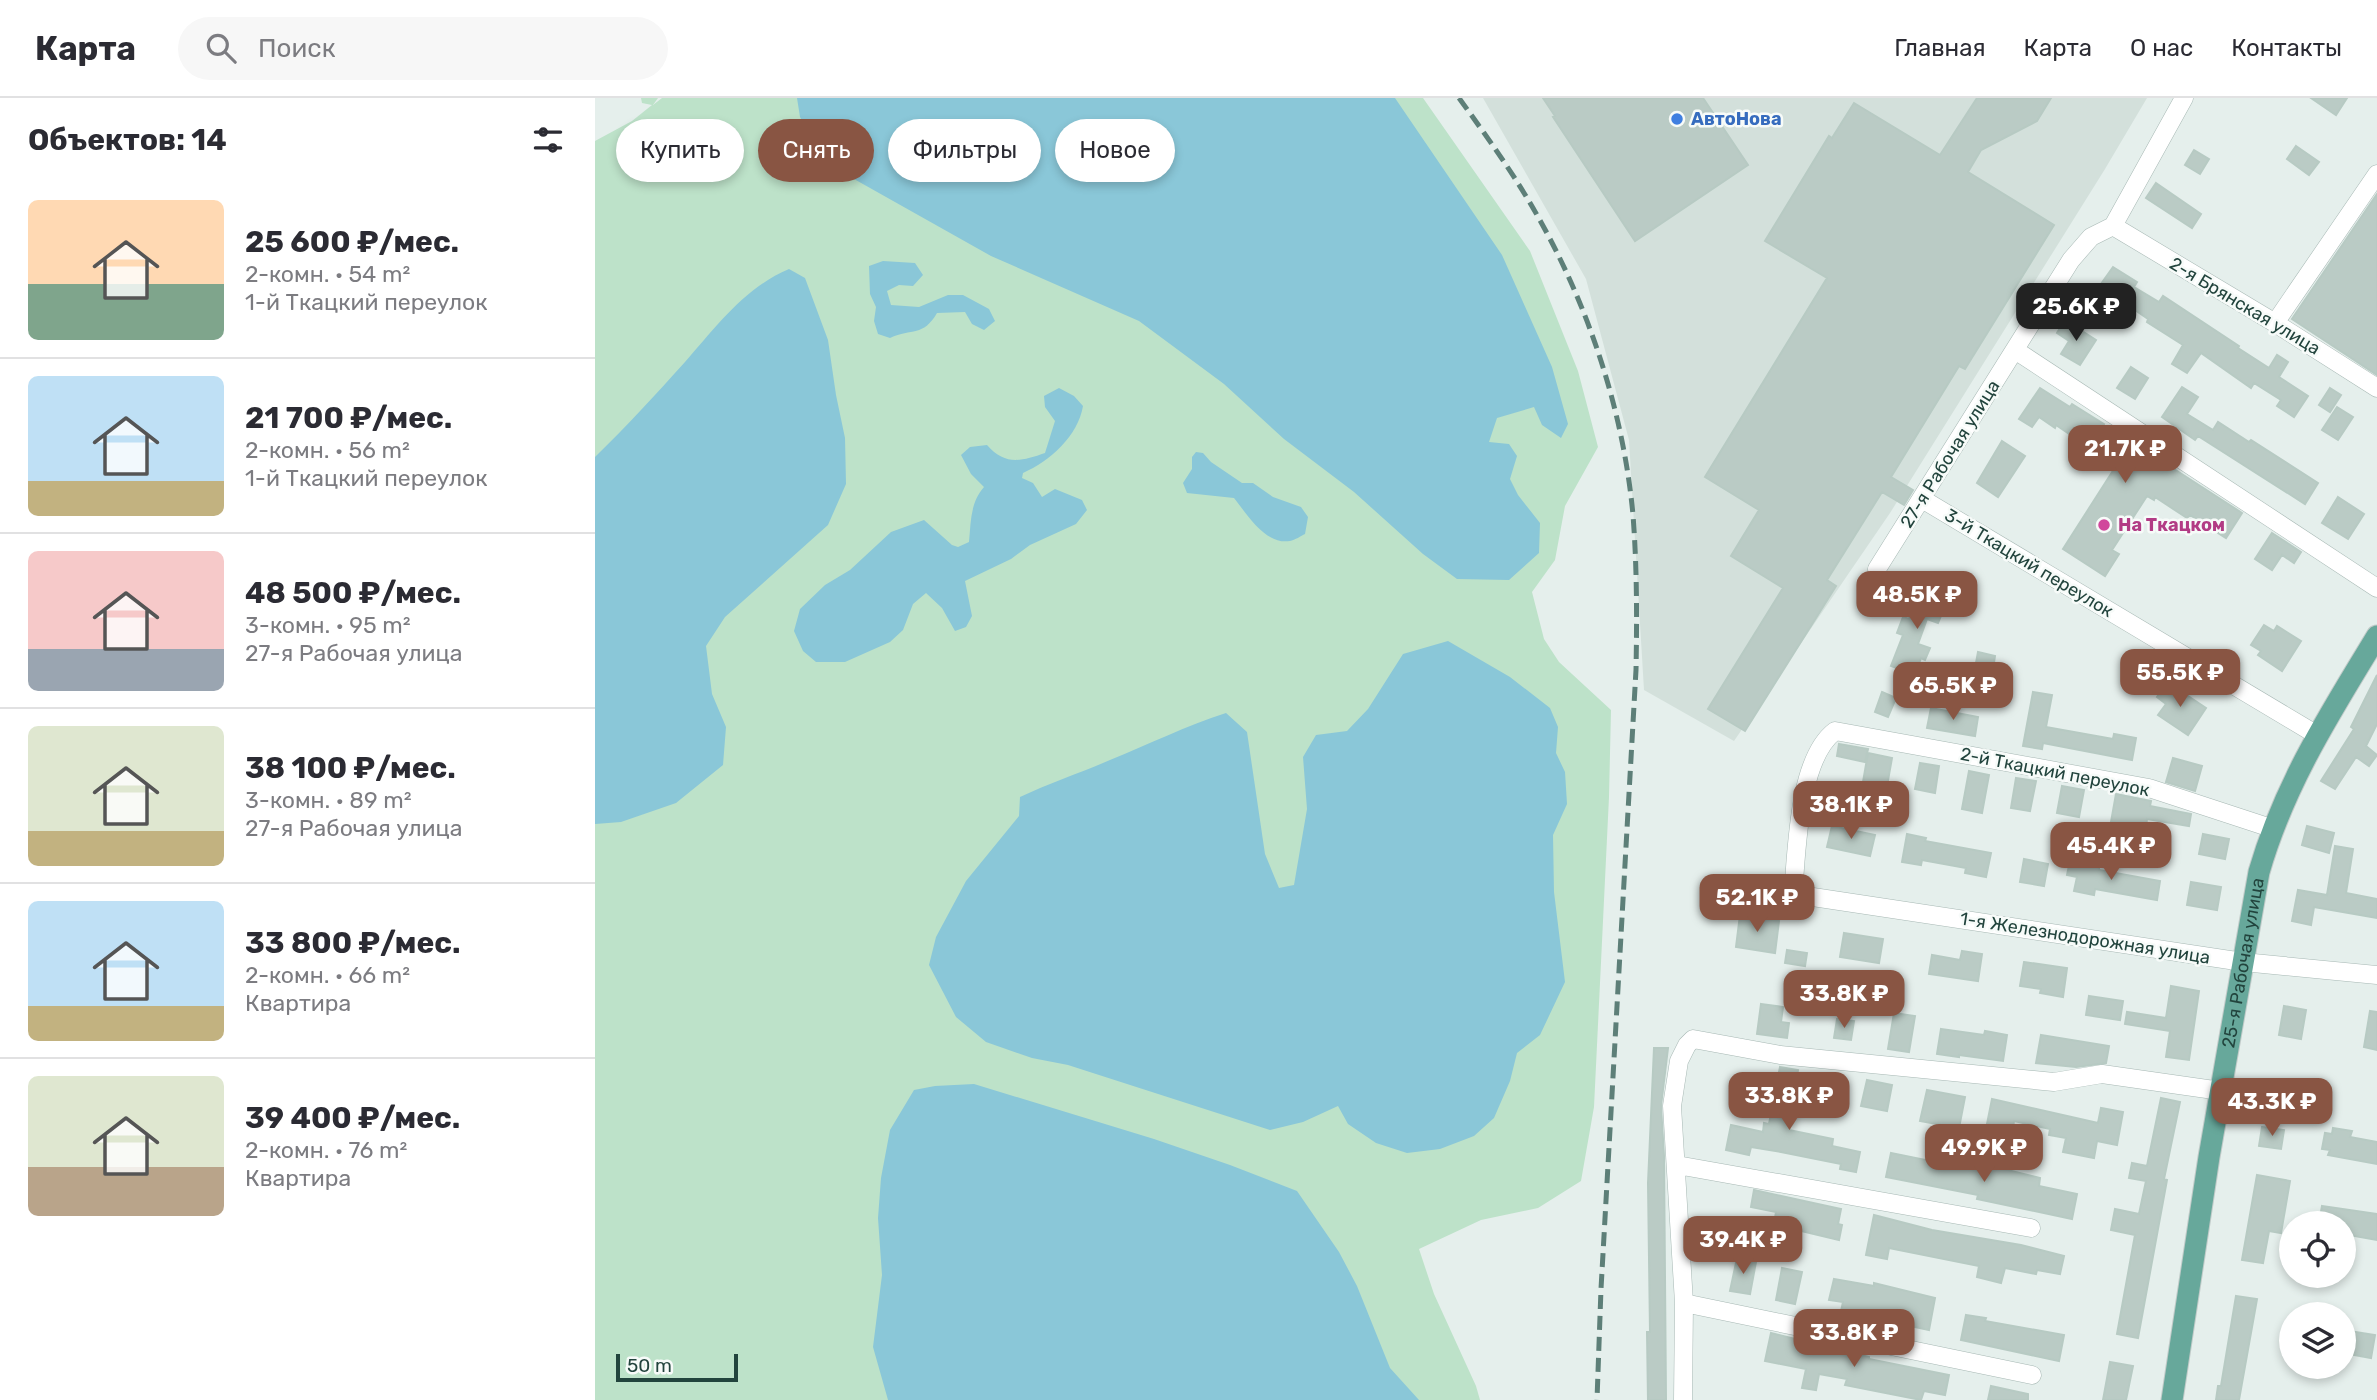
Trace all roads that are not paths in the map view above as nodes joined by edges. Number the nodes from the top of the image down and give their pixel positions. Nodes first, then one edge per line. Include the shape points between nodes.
1 (2184, 98) edge
2 (2377, 174) edge
3 (2113, 226) junction
4 (2275, 323) junction
5 (2015, 350) junction
6 (2377, 388) edge
7 (1922, 499) junction
8 (1877, 569) dead end
9 (2377, 588) edge
10 (2377, 636) edge
11 (2317, 735) junction
12 (2271, 828) junction
13 (1793, 894) joint
14 (2243, 962) junction
15 (2377, 975) edge
16 (2221, 1091) junction
17 (1677, 1165) junction
18 (2031, 1228) dead end
19 (1684, 1303) junction
20 (2032, 1375) dead end
21 (1683, 1400) edge
22 (2172, 1400) edge

1 - 3 street, 27-я Рабочая улица
2 - 4 street
3 - 4 street, 2-я Брянская улица
3 - 5 street, 27-я Рабочая улица via 2091,237 2071,260
4 - 6 street, 2-я Брянская улица
5 - 7 street, 27-я Рабочая улица
5 - 9 street
7 - 8 street, 27-я Рабочая улица
7 - 11 street, 3-й Ткацкий переулок
10 - 11 main road, 25-я Рабочая улица
11 - 12 main road, 25-я Рабочая улица
12 - 13 street, 2-й Ткацкий переулок via 2149,788 1835,731 1824,739 1803,796
12 - 14 main road, 25-я Рабочая улица
13 - 14 street, 1-я Железнодорожная улица
14 - 15 street, 1-я Железнодорожная улица
14 - 16 main road, 25-я Рабочая улица
16 - 17 street via 2102,1074 2054,1082 1807,1058 1693,1039 1679,1061 1672,1106
16 - 22 main road, 25-я Рабочая улица
17 - 18 street
17 - 19 street
19 - 20 street
19 - 21 street

